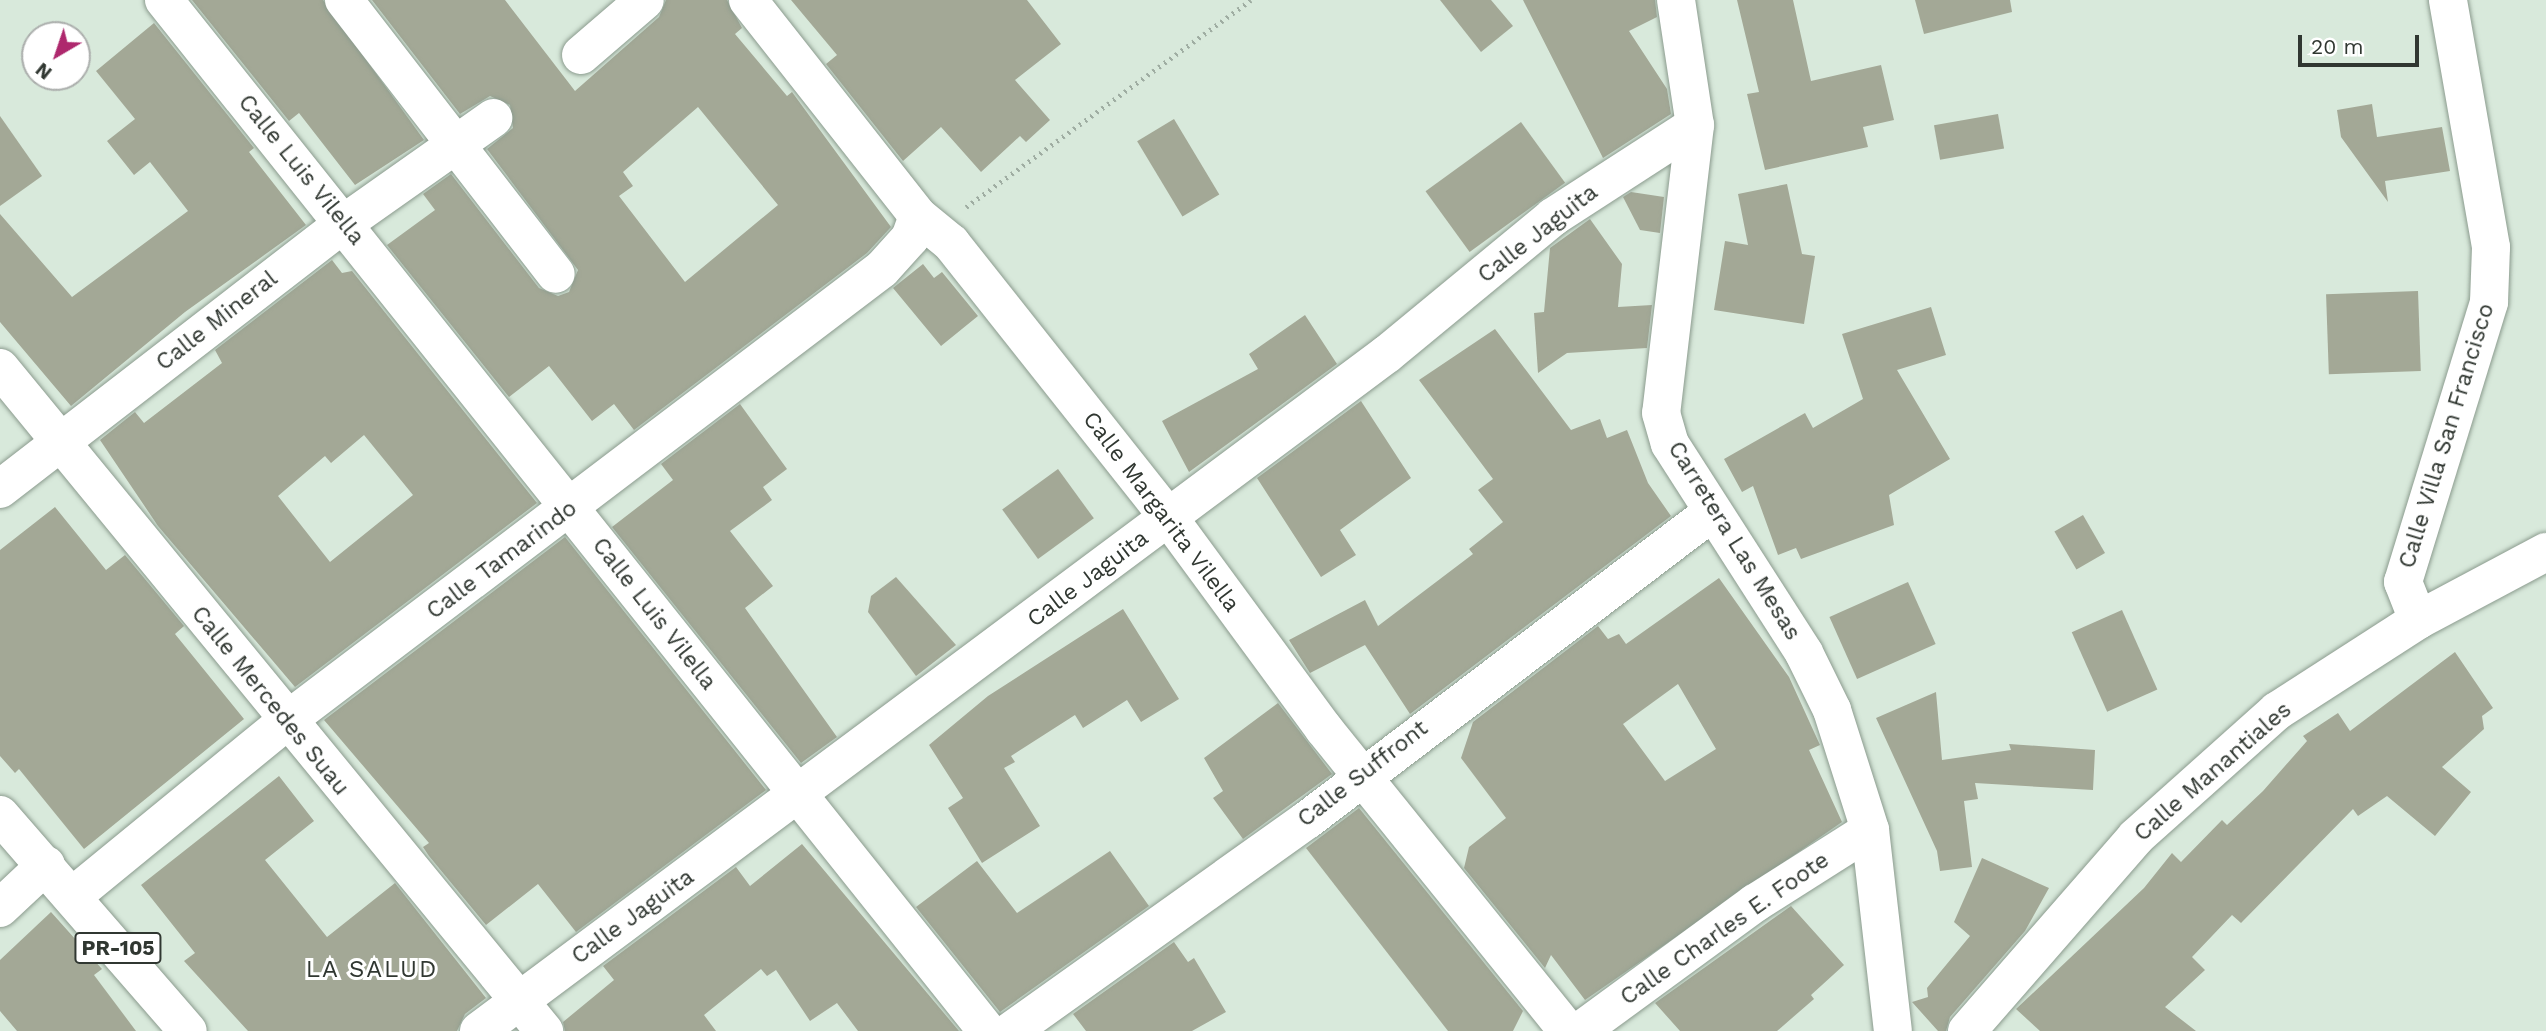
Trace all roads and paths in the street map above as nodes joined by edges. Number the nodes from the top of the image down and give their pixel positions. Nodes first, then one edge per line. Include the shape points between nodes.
1 (164, 0) edge
2 (344, 0) edge
3 (645, 0) edge
4 (748, 0) edge
5 (1251, 0) edge
6 (1676, 0) edge
7 (2448, 0) edge
8 (581, 55) dead end
9 (493, 118) dead end
10 (1695, 125) junction
11 (447, 150) junction
12 (926, 222) junction
13 (344, 223) junction
14 (556, 274) dead end
15 (0, 368) edge
16 (60, 443) junction
17 (0, 489) edge
18 (571, 509) junction
19 (1711, 513) junction
20 (1169, 518) junction
21 (2546, 552) edge
22 (2418, 620) junction
23 (285, 722) junction
24 (1362, 775) junction
25 (797, 797) junction
26 (0, 815) edge
27 (1870, 830) junction
28 (46, 865) junction
29 (74, 895) junction
30 (0, 908) edge
31 (519, 1000) junction
32 (188, 1031) edge
33 (479, 1031) edge
34 (544, 1031) edge
35 (987, 1031) edge
36 (1011, 1031) edge
37 (1568, 1031) edge
38 (1580, 1031) edge
39 (1893, 1031) edge
40 (1967, 1031) edge

1 - 13 street, Calle Luis Vilella
2 - 11 street
3 - 8 street
4 - 12 street, Calle Margarita Vilella
5 - 12 path
6 - 10 street, Carretera Las Mesas
7 - 22 street, Calle Villa San Francisco via 2491,247 2489,302 2403,582
9 - 11 street, Calle Mineral
10 - 19 street, Carretera Las Mesas via 1661,413 1670,443
10 - 20 street, Calle Jaguita via 1553,216 1387,354
11 - 13 street, Calle Mineral
11 - 14 street
12 - 18 street, Calle Tamarindo via 882,269
12 - 20 street, Calle Margarita Vilella
13 - 16 street, Calle Mineral
13 - 18 street, Calle Luis Vilella
15 - 16 street, Calle Mercedes Suau
16 - 17 street, Calle Mineral
16 - 23 street, Calle Mercedes Suau
18 - 23 street, Calle Tamarindo
18 - 25 street, Calle Luis Vilella
19 - 24 street, Calle Suffront
19 - 27 street, Carretera Las Mesas via 1815,676
20 - 24 street, Calle Margarita Vilella
20 - 25 street, Calle Jaguita
21 - 22 street, Calle Manantiales
22 - 40 street, Calle Manantiales via 2277,711 2136,837
23 - 29 street, Calle Tamarindo
23 - 31 street, Calle Mercedes Suau
24 - 36 street, Calle Suffront
24 - 37 street, Calle Margarita Vilella
25 - 31 street, Calle Jaguita
25 - 35 street, Calle Luis Vilella
26 - 28 street, PR-105
27 - 38 street, Calle Charles E. Foote via 1755,902
27 - 39 street, Carretera Las Mesas
28 - 29 street, PR-105
28 - 30 street
29 - 32 street, PR-105
31 - 33 street, Calle Jaguita
31 - 34 street, Calle Mercedes Suau

